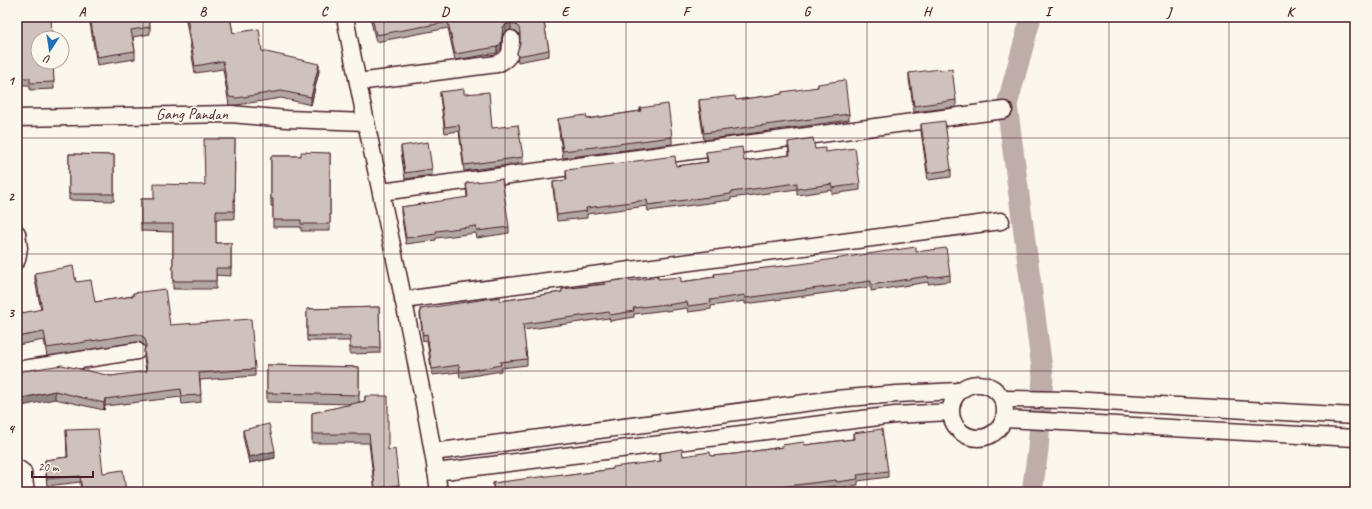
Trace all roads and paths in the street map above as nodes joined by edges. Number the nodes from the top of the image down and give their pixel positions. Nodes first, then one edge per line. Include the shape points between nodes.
1 (346, 17) edge
2 (511, 39) dead end
3 (358, 82) junction
4 (1004, 110) dead end
5 (17, 118) edge
6 (366, 122) junction
7 (381, 192) junction
8 (1000, 221) dead end
9 (17, 233) edge
10 (17, 260) edge
11 (404, 300) junction
12 (137, 351) dead end
13 (17, 370) edge
14 (959, 391) junction
15 (1003, 399) junction
16 (950, 412) junction
17 (1355, 416) edge
18 (1005, 419) junction
19 (1355, 438) edge
20 (433, 452) junction
21 (17, 468) edge
22 (436, 472) junction
23 (26, 492) edge
24 (439, 492) edge

1 - 3 street
2 - 3 street via 511,53 497,64
3 - 6 street
4 - 7 street
5 - 6 street, Gang Pandan via 231,114
6 - 7 street
7 - 11 street
8 - 11 street
9 - 10 street
11 - 20 street
12 - 13 street
14 - 15 street via 967,386 988,385 997,390
14 - 16 street via 952,401
14 - 20 street via 835,399
15 - 17 street via 1031,398
15 - 18 street via 1006,408
16 - 18 street via 953,423 969,437 991,436
16 - 22 street via 895,415
18 - 19 street
20 - 22 street
21 - 23 street via 23,472
22 - 24 street

